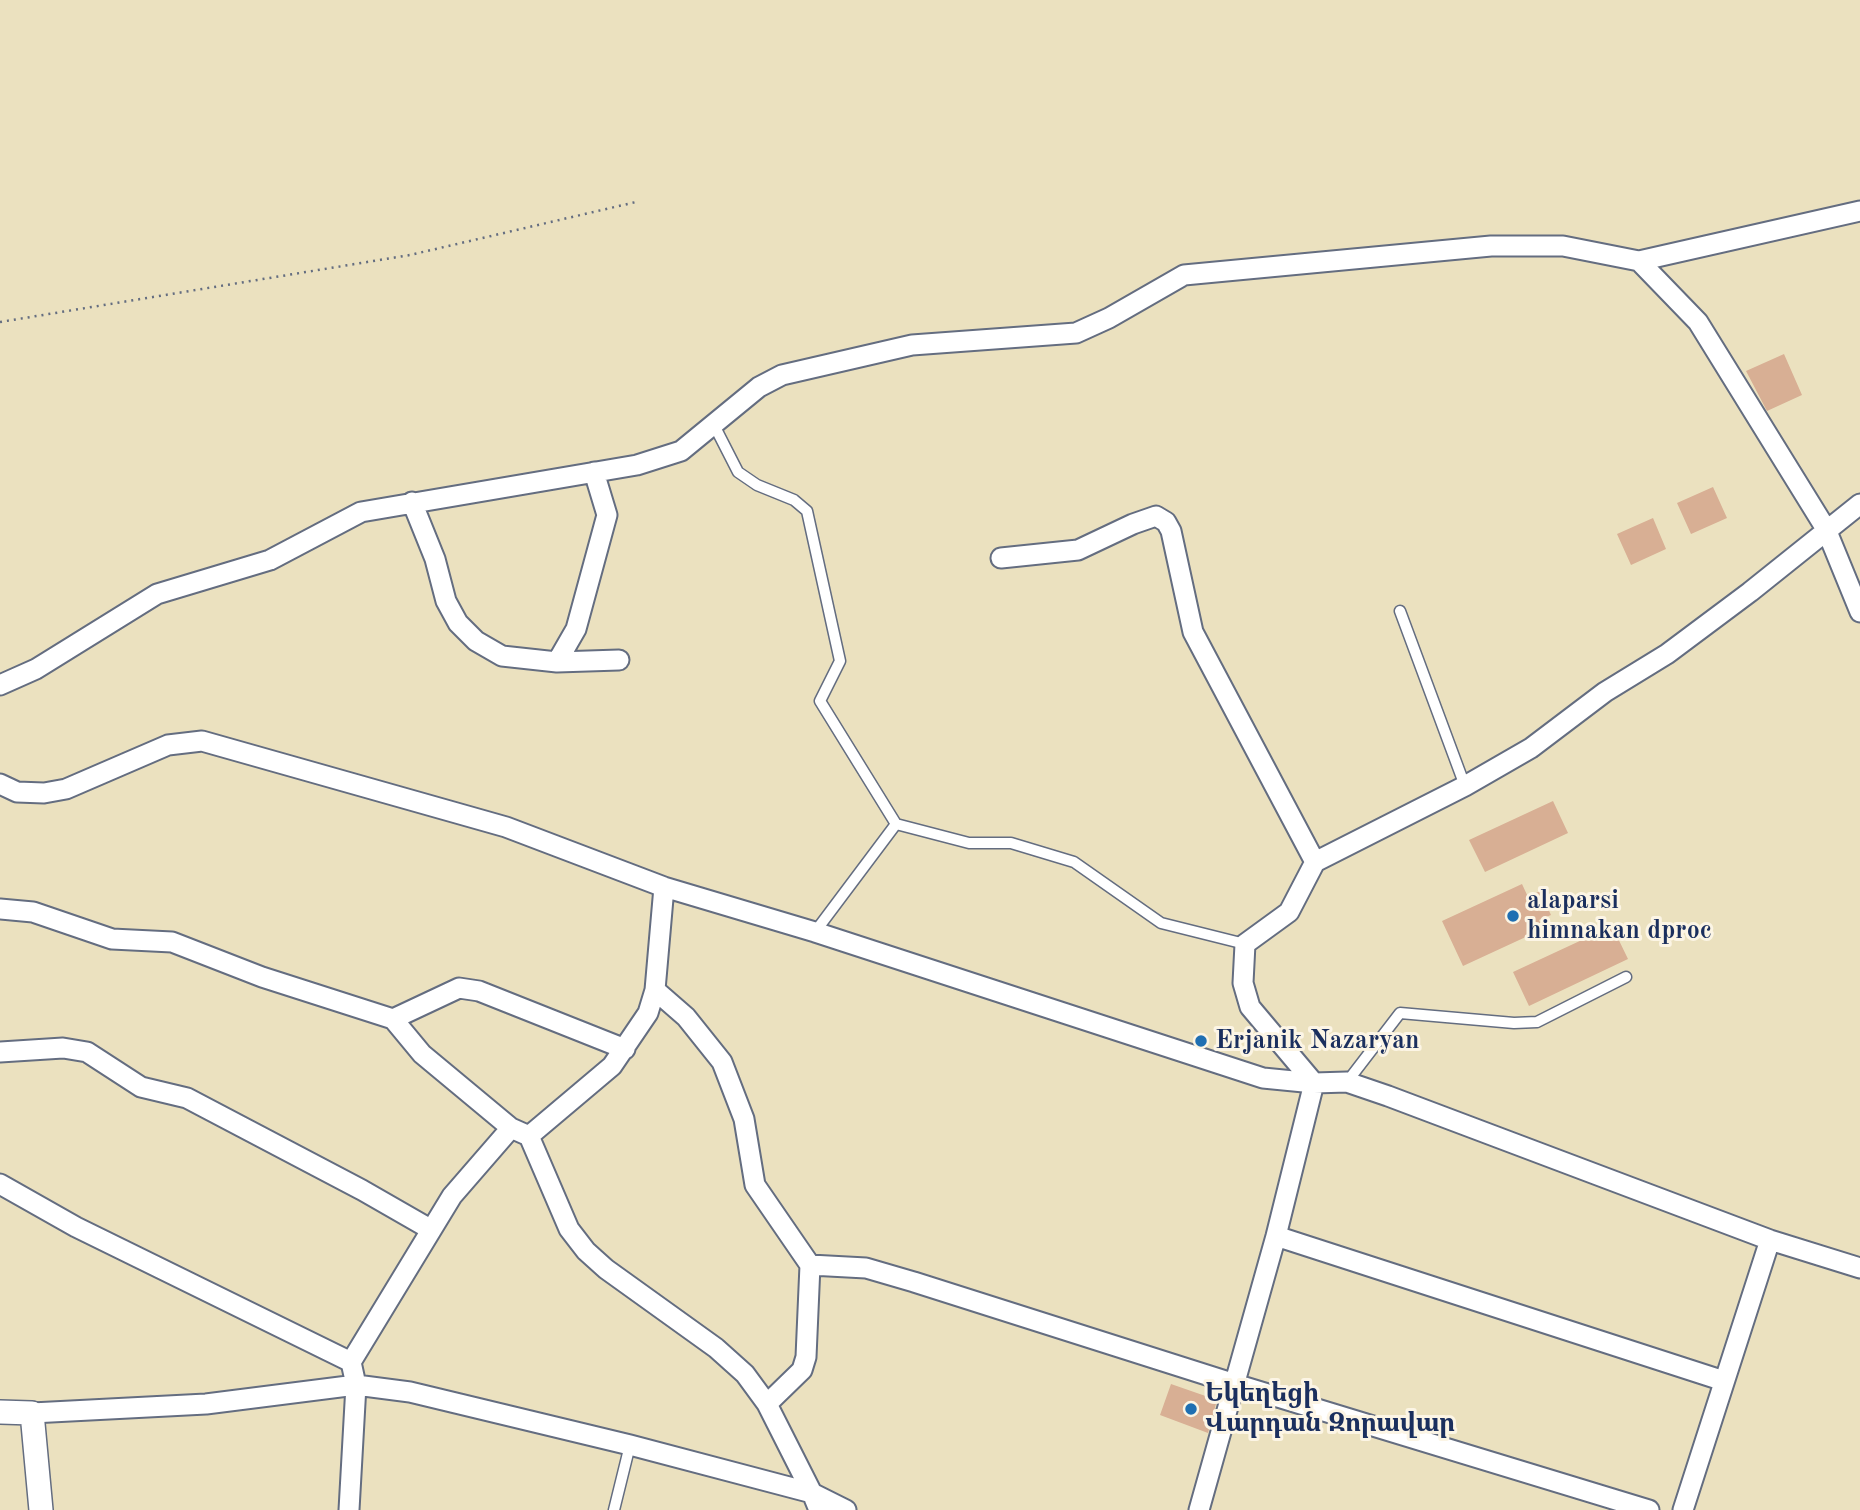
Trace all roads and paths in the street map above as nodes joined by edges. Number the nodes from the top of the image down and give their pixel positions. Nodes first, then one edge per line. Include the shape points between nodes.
1 (636, 202) dead end
2 (1860, 211) edge
3 (1640, 261) junction
4 (0, 322) edge
5 (714, 425) junction
6 (594, 472) junction
7 (412, 502) junction
8 (1860, 504) edge
9 (1826, 529) junction
10 (1001, 558) dead end
11 (1400, 611) dead end
12 (1860, 612) edge
13 (619, 660) dead end
14 (557, 662) junction
15 (0, 685) edge
16 (0, 785) edge
17 (1465, 786) junction
18 (896, 824) junction
19 (1315, 862) junction
20 (664, 887) junction
21 (0, 909) edge
22 (815, 932) junction
23 (1245, 944) junction
24 (1626, 977) dead end
25 (655, 990) junction
26 (393, 1019) junction
27 (625, 1049) junction
28 (0, 1052) edge
29 (1347, 1082) junction
30 (1314, 1083) junction
31 (520, 1132) junction
32 (0, 1184) edge
33 (430, 1229) junction
34 (1276, 1236) junction
35 (1770, 1240) junction
36 (810, 1265) junction
37 (1860, 1268) edge
38 (351, 1362) junction
39 (1724, 1381) junction
40 (1235, 1384) junction
41 (356, 1385) junction
42 (767, 1404) junction
43 (0, 1412) edge
44 (32, 1413) junction
45 (630, 1445) junction
46 (815, 1501) edge
47 (41, 1510) edge
48 (348, 1510) edge
49 (614, 1510) edge
50 (846, 1510) edge
51 (1199, 1510) edge
52 (1649, 1510) edge
53 (1683, 1510) edge

1 - 4 path via 410,255
2 - 3 street
3 - 5 street via 1563,246 1491,246 1184,275 1076,333 912,345 782,375 759,387
3 - 9 street via 1698,322
5 - 6 street via 681,451
5 - 18 lane via 738,472 807,511 840,660 820,701
6 - 7 street
6 - 14 street via 607,515 576,629
7 - 14 street via 458,623 476,641 502,656
7 - 15 street via 361,512 270,561 157,594 36,669
8 - 9 street
9 - 12 street
9 - 17 street via 1668,654 1605,692 1531,748
10 - 19 street via 1078,550 1156,516 1166,522 1193,632
11 - 17 lane
13 - 14 street
16 - 20 street via 17,792 66,789 168,745 202,741 506,827
17 - 19 street
18 - 22 lane
18 - 23 lane via 969,843 1011,843 1074,862 1161,923
19 - 23 street via 1289,912
20 - 22 street
20 - 25 street
21 - 26 street via 33,912 112,939 172,942
22 - 30 street via 1263,1078
23 - 30 street via 1242,983 1250,1007
24 - 29 lane via 1537,1022 1399,1013
25 - 27 street via 648,1013
25 - 36 street via 686,1017 722,1062 744,1119 755,1185
26 - 27 street via 459,988 479,991
26 - 31 street via 422,1054
27 - 31 street via 612,1066
28 - 33 street via 63,1048 87,1052 141,1087 187,1098
29 - 30 street
29 - 35 street
30 - 34 street
31 - 33 street via 452,1196
31 - 42 street via 569,1229 586,1251 716,1348 745,1374
32 - 38 street via 76,1227
33 - 38 street
34 - 39 street
34 - 40 street
35 - 37 street
35 - 39 street
36 - 40 street via 878,1272
36 - 42 street via 802,1370
38 - 41 street
39 - 53 street
40 - 51 street
40 - 52 street
41 - 44 street via 205,1404
41 - 45 street via 410,1392
41 - 48 street
42 - 46 street
43 - 44 street
44 - 47 street
45 - 46 street
45 - 49 lane
46 - 50 street

